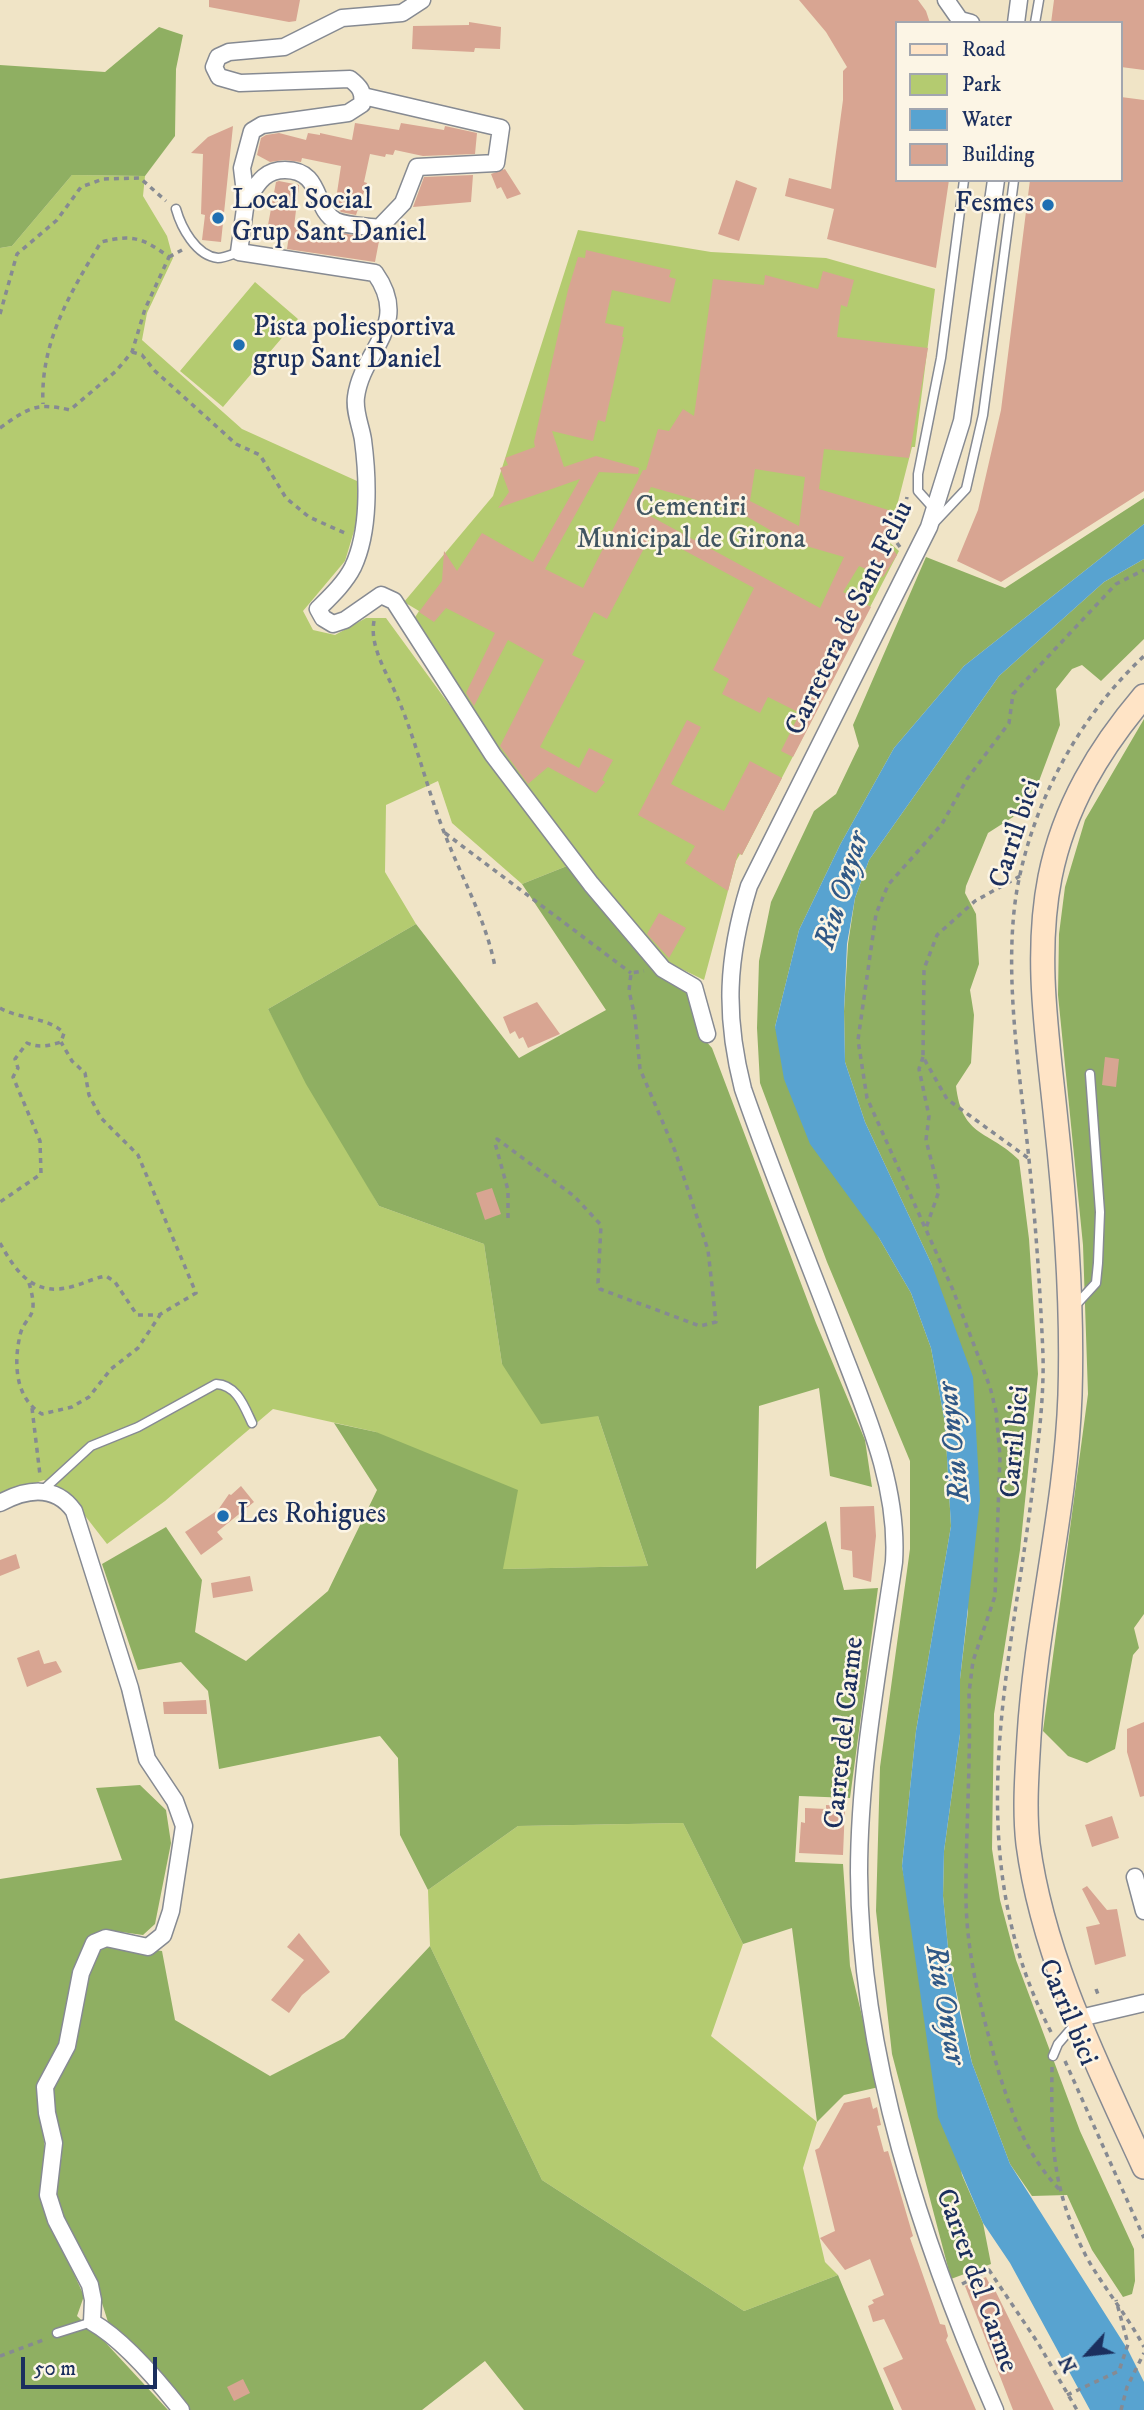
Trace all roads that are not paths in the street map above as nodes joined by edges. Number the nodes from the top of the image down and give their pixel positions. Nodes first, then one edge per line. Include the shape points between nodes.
1 (422, 0) edge
2 (946, 0) edge
3 (1019, 0) edge
4 (1038, 0) edge
5 (964, 21) edge
6 (1016, 21) edge
7 (1035, 21) edge
8 (363, 96) junction
9 (964, 182) edge
10 (996, 182) edge
11 (1014, 182) edge
12 (246, 201) junction
13 (176, 209) road end
14 (239, 252) junction
15 (935, 510) junction
16 (929, 527) junction
17 (1144, 696) edge
18 (707, 1034) dead end
19 (738, 1070) joint
20 (1090, 1074) dead end
21 (1071, 1309) junction
22 (252, 1423) dead end
23 (40, 1490) junction
24 (0, 1503) edge
25 (1135, 1877) dead end
26 (1144, 1911) edge
27 (1144, 2003) edge
28 (1080, 2018) junction
29 (1053, 2056) road end
30 (1144, 2166) edge
31 (92, 2322) junction
32 (57, 2333) road end
33 (181, 2410) edge
34 (995, 2410) edge

1 - 8 street via 402,13 342,18 284,47 229,52 218,57 214,67 219,77 240,83 350,79
2 - 5 street
3 - 6 street
4 - 7 lane
8 - 12 street via 362,104 348,113 262,125 252,131 242,168
8 - 12 street via 501,128 496,163 417,167 403,203 379,228 336,221 313,183 298,171 275,170 264,175
9 - 15 lane via 941,358 918,474 918,491
10 - 15 street, Carretera de Sant Feliu via 962,421
11 - 16 lane via 983,415 966,489
12 - 14 street
13 - 14 lane via 180,223 205,253 218,258
14 - 18 street via 375,273 388,299 386,332 356,397 364,468 362,540 352,569 318,608 323,618 333,624 345,620 381,595 394,601 493,755 591,884 663,969 694,987
15 - 16 street, Carretera de Sant Feliu
16 - 19 street, Carretera de Sant Feliu via 749,886 732,950 729,985
17 - 21 main road via 1109,739 1071,807 1046,904 1045,1018
19 - 34 street, Carrer del Carme via 874,1437 890,1495 894,1562 861,1806 860,1924 868,1994 886,2084 918,2202
20 - 21 lane via 1100,1212 1098,1263 1096,1283
21 - 28 main road via 1065,1478 1032,1691 1027,1801 1028,1842 1040,1908
22 - 23 lane via 235,1391 216,1384 138,1427 91,1446
23 - 24 street
23 - 31 street via 68,1502 80,1523 147,1759 175,1801 184,1826 163,1935 148,1947 106,1938 94,1943 81,1973 67,2046 46,2087 54,2143 48,2195 60,2229 90,2285
25 - 26 street
27 - 28 street
28 - 29 lane
28 - 30 main road
31 - 32 lane
31 - 33 street via 144,2368

